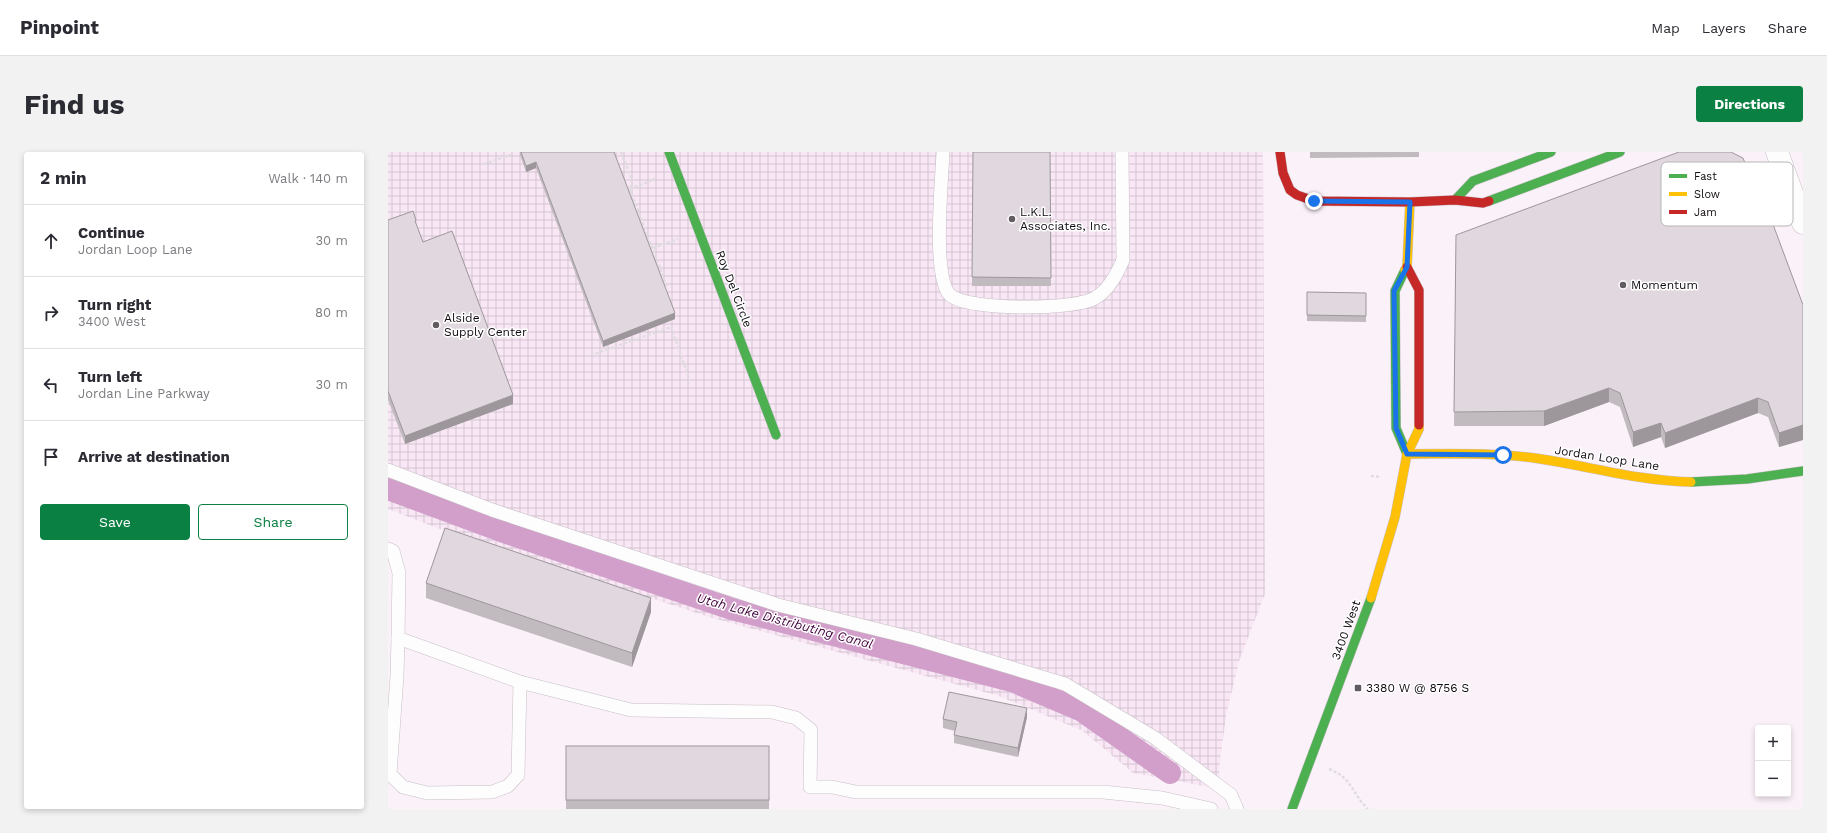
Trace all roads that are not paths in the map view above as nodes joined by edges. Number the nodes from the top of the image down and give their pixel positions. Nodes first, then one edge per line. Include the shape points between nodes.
1 (669, 152) edge
2 (943, 152) edge
3 (1122, 152) edge
4 (1280, 152) edge
5 (1551, 152) edge
6 (1620, 152) edge
7 (1777, 152) edge
8 (1781, 162) edge
9 (1793, 196) edge
10 (1455, 200) junction
11 (1410, 202) junction
12 (1803, 223) edge
13 (1407, 267) junction
14 (776, 435) dead end
15 (1407, 454) junction
16 (388, 470) edge
17 (1803, 471) edge
18 (388, 549) edge
19 (398, 638) junction
20 (520, 682) junction
21 (1211, 809) edge
22 (1237, 809) edge
23 (1292, 809) edge

1 - 14 street, Roy Del Circle
2 - 3 lane via 940,259 942,278 950,295 962,302 1001,307 1080,304 1096,298 1107,288 1117,275 1123,260
4 - 11 street via 1283,173 1290,190 1297,195 1314,201
5 - 10 street via 1473,181
6 - 10 street via 1483,203
7 - 8 street
9 - 12 street
10 - 11 street
11 - 13 street, 3400 West
13 - 15 street, 3400 West via 1418,290 1419,429
13 - 15 street, 3400 West via 1394,291 1396,428
15 - 17 street, Jordan Loop Lane via 1526,457 1652,480 1739,480
15 - 23 street, 3400 West via 1385,555 1358,635
16 - 22 lane via 492,510 778,605 916,639 1065,684 1155,738 1231,795
18 - 19 lane via 393,551 400,573
19 - 20 lane
19 - 20 lane via 390,774 403,787 428,793 492,792 508,786 518,775
20 - 21 lane via 631,710 772,712 796,718 811,730 810,787 856,792 1103,792 1162,798

